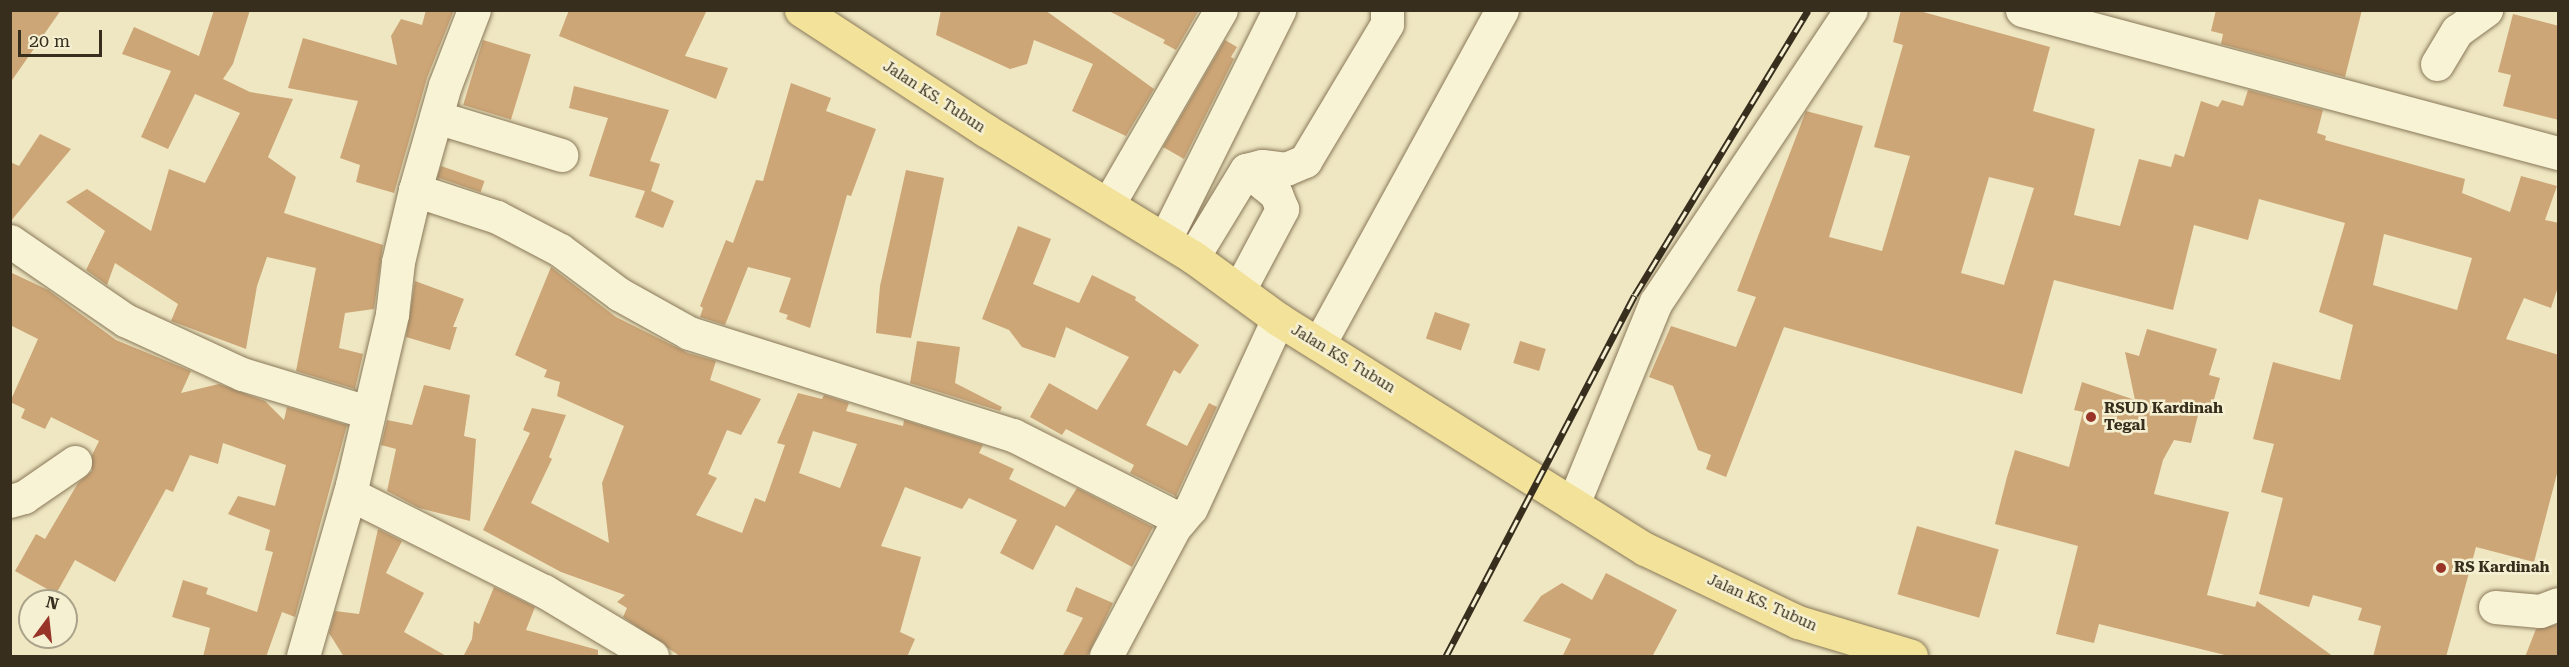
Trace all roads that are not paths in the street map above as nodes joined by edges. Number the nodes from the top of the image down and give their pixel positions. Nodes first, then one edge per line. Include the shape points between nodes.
1 (474, 10) edge
2 (801, 10) edge
3 (1221, 10) edge
4 (1280, 10) edge
5 (1387, 10) edge
6 (1502, 10) edge
7 (1851, 10) edge
8 (2022, 10) edge
9 (2486, 10) edge
10 (2437, 64) dead end
11 (436, 117) junction
12 (2559, 153) edge
13 (561, 155) dead end
14 (1246, 170) junction
15 (415, 189) junction
16 (1109, 203) junction
17 (1165, 239) junction
18 (10, 241) edge
19 (1193, 257) junction
20 (1239, 290) junction
21 (1278, 319) junction
22 (1319, 344) junction
23 (367, 412) junction
24 (75, 462) dead end
25 (350, 494) junction
26 (10, 501) edge
27 (1573, 504) junction
28 (1181, 520) junction
29 (2559, 604) edge
30 (2495, 607) dead end
31 (303, 657) edge
32 (652, 657) edge
33 (1106, 657) edge
34 (1911, 657) edge

1 - 11 street
2 - 16 main road, Jalan KS. Tubun via 985,130
3 - 16 street
4 - 17 street
5 - 14 street via 1387,24 1305,161 1286,169 1262,166
6 - 22 street
7 - 27 street via 1656,302
8 - 12 street
9 - 10 street via 2457,31
11 - 13 street
11 - 15 street
14 - 19 street
14 - 20 street via 1276,194 1282,209
15 - 23 street via 398,262 392,314
15 - 28 street via 518,228 560,250 619,294 688,333 1013,435
16 - 17 main road, Jalan KS. Tubun
17 - 19 main road, Jalan KS. Tubun
18 - 23 street via 125,320 242,374
19 - 20 main road, Jalan KS. Tubun
20 - 21 main road, Jalan KS. Tubun
21 - 22 main road, Jalan KS. Tubun
21 - 28 street via 1191,508
22 - 27 main road, Jalan KS. Tubun
23 - 25 street
24 - 26 street via 24,497
25 - 31 street
25 - 32 street via 544,591
27 - 34 main road, Jalan KS. Tubun via 1645,549 1798,622
28 - 33 street
29 - 30 street via 2540,611

